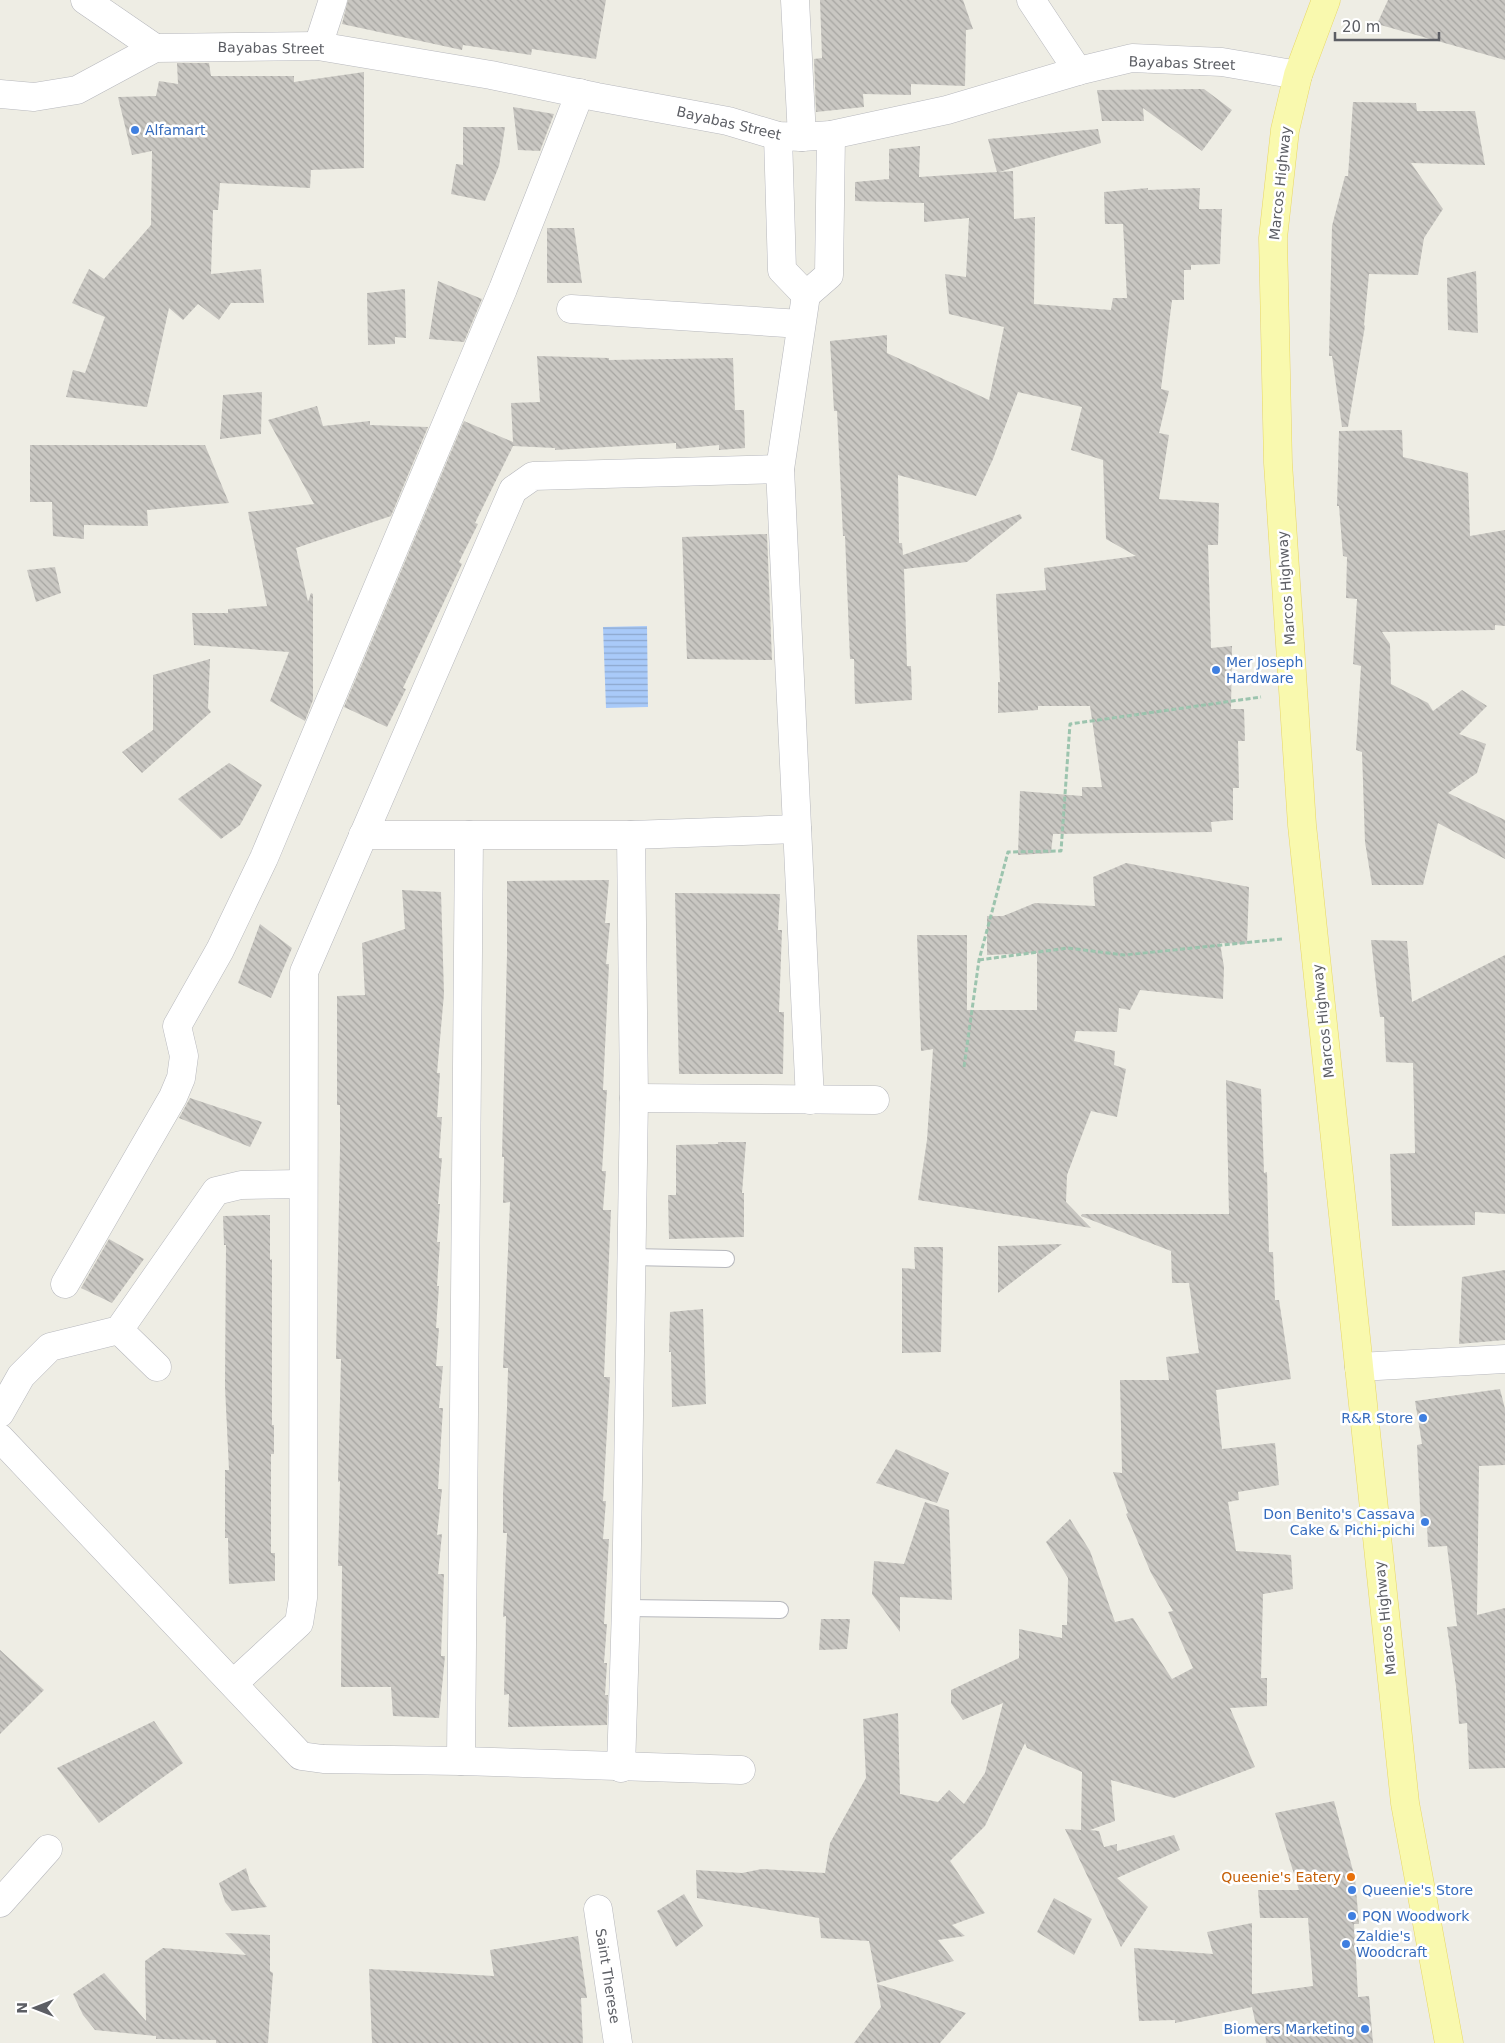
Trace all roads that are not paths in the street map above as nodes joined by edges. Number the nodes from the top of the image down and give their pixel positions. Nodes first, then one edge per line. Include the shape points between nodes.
1 (85, 0) edge
2 (333, 0) edge
3 (795, 0) edge
4 (1031, 0) edge
5 (1326, 0) edge
6 (318, 46) junction
7 (155, 48) junction
8 (1078, 70) junction
9 (1298, 75) junction
10 (580, 93) junction
11 (0, 94) edge
12 (831, 135) junction
13 (790, 137) junction
14 (806, 295) junction
15 (571, 309) dead end
16 (801, 324) junction
17 (780, 470) junction
18 (797, 829) junction
19 (363, 835) junction
20 (469, 835) junction
21 (631, 836) junction
22 (634, 1098) junction
23 (810, 1100) junction
24 (875, 1100) dead end
25 (302, 1184) junction
26 (631, 1257) junction
27 (726, 1259) dead end
28 (65, 1284) dead end
29 (119, 1330) junction
30 (1505, 1359) edge
31 (157, 1367) dead end
32 (1359, 1367) junction
33 (0, 1413) edge
34 (0, 1438) edge
35 (626, 1608) junction
36 (780, 1610) dead end
37 (234, 1683) junction
38 (461, 1761) junction
39 (620, 1768) junction
40 (742, 1770) dead end
41 (48, 1849) dead end
42 (0, 1903) edge
43 (598, 1909) dead end
44 (618, 2043) edge
45 (1449, 2043) edge

1 - 7 street
2 - 6 street
3 - 13 street
4 - 8 street
5 - 9 main road, Marcos Highway
6 - 7 street, Bayabas Street
6 - 10 street, Bayabas Street
7 - 11 street via 77,90 34,97
8 - 9 street, Bayabas Street via 1132,58 1222,62
8 - 12 street, Bayabas Street via 947,110
9 - 32 main road, Marcos Highway via 1285,130 1273,238 1278,463 1302,825
10 - 13 street, Bayabas Street via 728,121
10 - 28 street via 503,289 264,858 220,950 177,1026 184,1056 181,1078 173,1097
12 - 13 street, Bayabas Street
12 - 14 street via 828,275
13 - 14 street via 782,270
14 - 16 street
15 - 16 street
16 - 17 street
17 - 18 street
17 - 19 street via 533,476 513,490
18 - 21 street
18 - 23 street
19 - 20 street
19 - 25 street via 304,972
20 - 21 street
20 - 38 street
21 - 22 street
22 - 23 street
22 - 26 street
23 - 24 street
25 - 29 street via 241,1185 216,1191
25 - 37 street via 303,1598 299,1623
26 - 27 lane
26 - 35 street
29 - 31 street
29 - 33 street via 50,1347 21,1376
30 - 32 street
32 - 45 main road, Marcos Highway via 1405,1803
34 - 37 street
35 - 36 lane
35 - 39 street
37 - 38 street via 301,1756
38 - 39 street
39 - 40 street
41 - 42 street
43 - 44 street, Saint Therese

